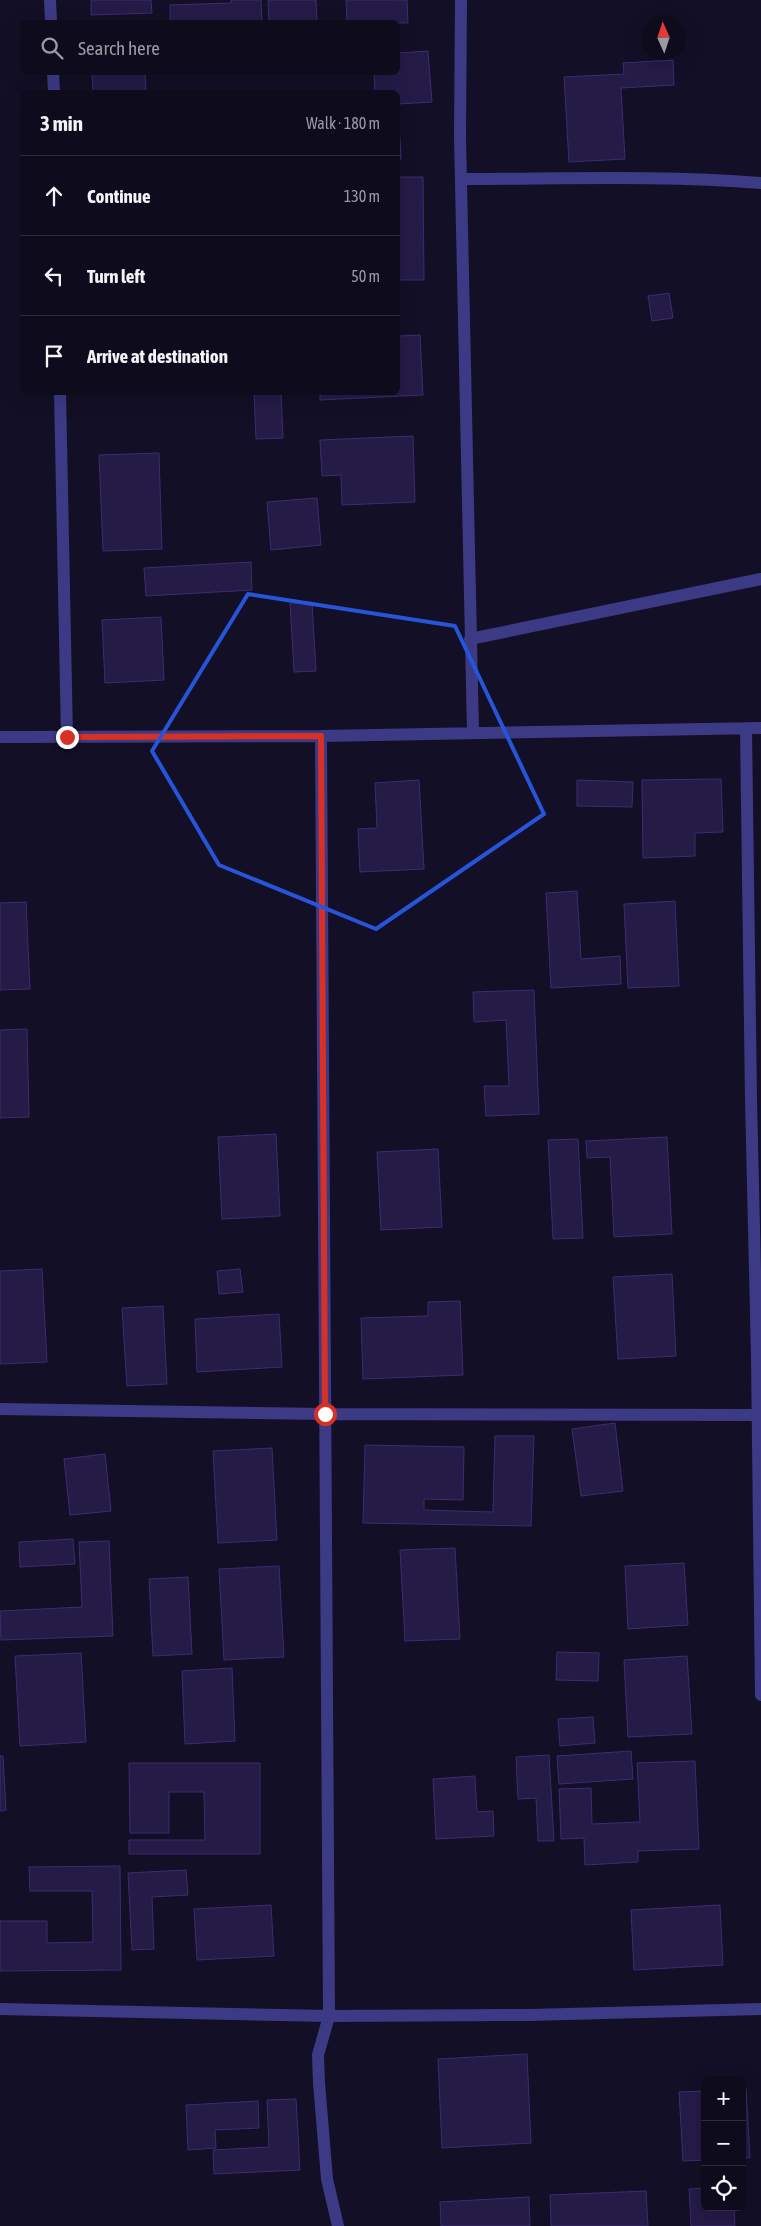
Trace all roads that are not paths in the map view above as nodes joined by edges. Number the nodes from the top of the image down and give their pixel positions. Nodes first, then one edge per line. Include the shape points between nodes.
1 (50, 0) edge
2 (461, 0) edge
3 (51, 20) edge
4 (53, 75) edge
5 (54, 90) edge
6 (461, 180) junction
7 (761, 183) edge
8 (60, 395) edge
9 (761, 579) edge
10 (470, 639) junction
11 (746, 728) junction
12 (761, 728) edge
13 (473, 732) junction
14 (321, 736) junction
15 (0, 737) edge
16 (67, 737) junction
17 (0, 1409) edge
18 (325, 1414) junction
19 (758, 1415) junction
20 (761, 1695) edge
21 (0, 2009) edge
22 (761, 2009) edge
23 (329, 2016) junction
24 (338, 2226) edge

1 - 3 street
2 - 6 street
4 - 5 street
6 - 7 street via 632,179
6 - 10 street
8 - 16 street
9 - 10 street
10 - 13 street
11 - 12 street
11 - 13 street
11 - 19 street
13 - 14 street
14 - 16 street
14 - 18 street
15 - 16 street
17 - 18 street
18 - 19 street
18 - 23 street
19 - 20 street
21 - 23 street
22 - 23 street
23 - 24 street via 318,2055 319,2092 327,2179

